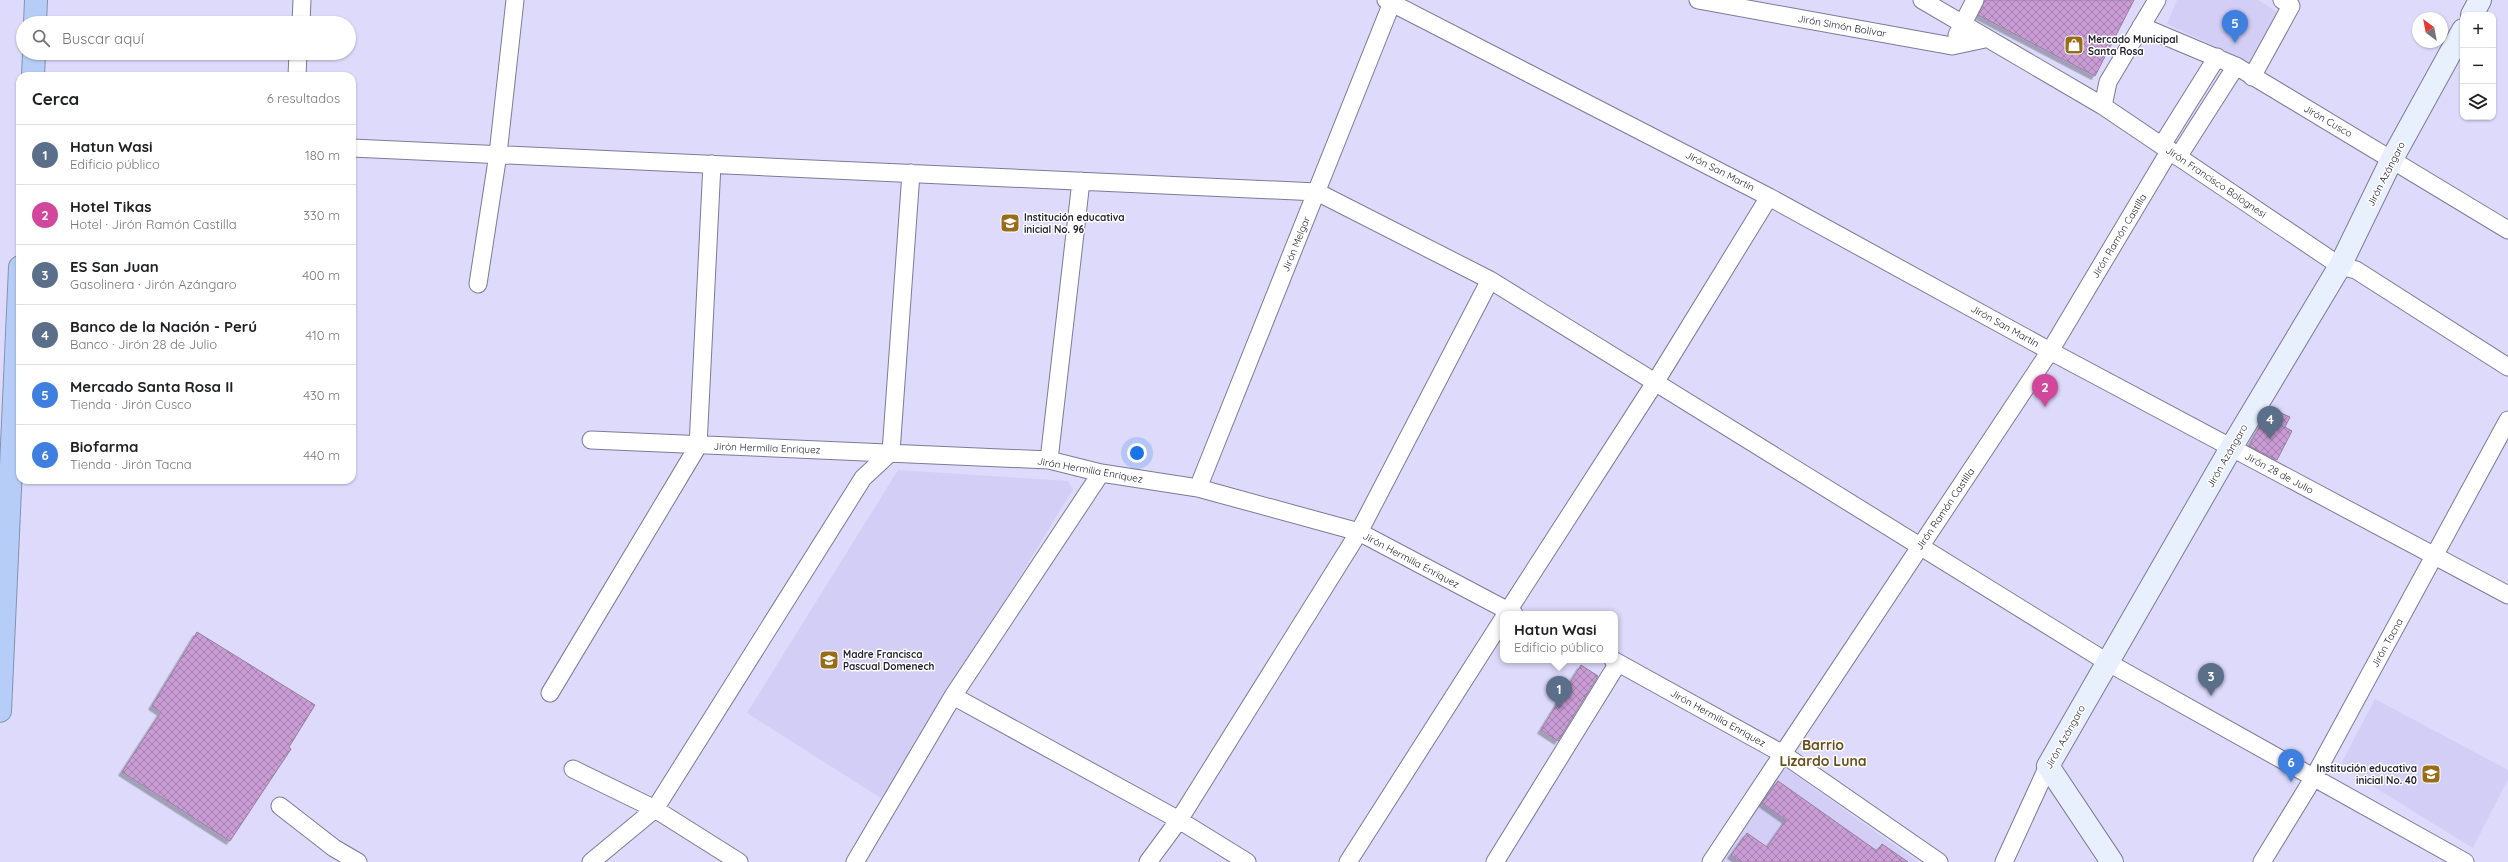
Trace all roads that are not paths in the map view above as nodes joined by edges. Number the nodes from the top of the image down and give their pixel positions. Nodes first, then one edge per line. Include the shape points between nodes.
1 (36, 0) edge
2 (302, 0) edge
3 (515, 0) edge
4 (1698, 0) edge
5 (1922, 0) edge
6 (1975, 0) edge
7 (2157, 0) edge
8 (2480, 0) edge
9 (1391, 1) edge
10 (2287, 3) edge
11 (2474, 12) edge
12 (35, 16) edge
13 (301, 16) edge
14 (1962, 25) junction
15 (2141, 26) junction
16 (2460, 35) edge
17 (1986, 39) junction
18 (1952, 46) junction
19 (2217, 57) junction
20 (34, 60) edge
21 (298, 60) edge
22 (2236, 66) junction
23 (33, 72) edge
24 (297, 72) edge
25 (2252, 77) junction
26 (2103, 106) junction
27 (356, 148) edge
28 (2170, 151) junction
29 (498, 154) junction
30 (2392, 159) junction
31 (712, 164) junction
32 (912, 173) junction
33 (1082, 181) junction
34 (1317, 192) junction
35 (1769, 197) junction
36 (2508, 230) edge
37 (2340, 266) junction
38 (1490, 280) junction
39 (478, 284) dead end
40 (2050, 351) junction
41 (16, 356) edge
42 (2508, 367) edge
43 (1656, 381) junction
44 (2508, 420) edge
45 (591, 440) dead end
46 (698, 446) junction
47 (2231, 448) junction
48 (891, 452) junction
49 (1049, 460) junction
50 (1101, 473) junction
51 (1198, 488) junction
52 (1359, 532) junction
53 (1921, 545) junction
54 (2434, 557) junction
55 (2508, 595) edge
56 (1501, 611) edge
57 (1511, 611) edge
58 (1500, 627) edge
59 (1618, 662) edge
60 (2107, 662) junction
61 (1615, 663) edge
62 (550, 693) dead end
63 (953, 696) junction
64 (0, 711) edge
65 (1782, 754) junction
66 (2048, 766) junction
67 (573, 769) dead end
68 (2314, 777) junction
69 (280, 806) dead end
70 (655, 809) junction
71 (1179, 820) junction
72 (358, 862) edge
73 (591, 862) edge
74 (738, 862) edge
75 (855, 862) edge
76 (1148, 862) edge
77 (1248, 862) edge
78 (1348, 862) edge
79 (1495, 862) edge
80 (1711, 862) edge
81 (1939, 862) edge
82 (2004, 862) edge
83 (2112, 862) edge
84 (2262, 862) edge
85 (2465, 862) edge

1 - 12 highway
2 - 13 street
3 - 29 street
4 - 18 street, Jirón Simón Bolívar
5 - 14 street, Jirón Francisco Bolognesi
6 - 14 street
7 - 15 street
8 - 11 street
9 - 34 street, Jirón Melgar
9 - 35 street, Jirón San Martín
10 - 25 street
14 - 17 street, Jirón Francisco Bolognesi
14 - 18 street
15 - 19 street, Jirón Cusco
15 - 26 street via 2108,82
16 - 30 street, Jirón Azángaro
17 - 18 street, Jirón Simón Bolívar
17 - 26 street, Jirón Francisco Bolognesi
19 - 22 street, Jirón Cusco
19 - 28 street
20 - 23 highway
21 - 24 street
22 - 25 street, Jirón Cusco
22 - 28 street
25 - 30 street, Jirón Cusco
26 - 28 street, Jirón Francisco Bolognesi
27 - 29 street
28 - 37 street, Jirón Francisco Bolognesi
28 - 40 street, Jirón Ramón Castilla
29 - 31 street
29 - 39 street
30 - 36 street, Jirón Cusco
30 - 37 street, Jirón Azángaro
31 - 32 street
31 - 46 street
32 - 33 street
32 - 48 street
33 - 34 street
33 - 49 street
34 - 38 street
34 - 51 street, Jirón Melgar
35 - 40 street, Jirón San Martín
35 - 43 street
37 - 42 street, Jirón Francisco Bolognesi via 2356,270
37 - 47 street, Jirón Azángaro
38 - 43 street
38 - 52 street
40 - 47 street, Jirón 28 de Julio
40 - 53 street, Jirón Ramón Castilla
41 - 64 highway
43 - 53 street
43 - 57 street
44 - 54 street, Jirón Tacna
45 - 46 street, Jirón Hermilia Enriquez
46 - 48 street, Jirón Hermilia Enriquez
46 - 62 street
47 - 54 street, Jirón 28 de Julio
47 - 60 street, Jirón Azángaro
48 - 49 street, Jirón Hermilia Enriquez
48 - 70 street via 864,478
49 - 50 street, Jirón Hermilia Enriquez
50 - 51 street, Jirón Hermilia Enriquez
50 - 63 street
51 - 52 street, Jirón Hermilia Enriquez
52 - 56 street, Jirón Hermilia Enriquez
52 - 71 street
53 - 60 street
53 - 65 street, Jirón Ramón Castilla
54 - 55 street, Jirón 28 de Julio
54 - 68 street, Jirón Tacna
58 - 78 street
59 - 65 street, Jirón Hermilia Enriquez
60 - 66 street, Jirón Azángaro
60 - 68 street
61 - 79 street
63 - 71 street
63 - 75 street
65 - 80 street, Jirón Ramón Castilla
65 - 81 street, Jirón Hermilia Enriquez
66 - 82 street, Jirón Azángaro
66 - 83 street
67 - 70 street
68 - 84 street, Jirón Tacna
68 - 85 street
69 - 72 street via 334,848
70 - 73 street
70 - 74 street
71 - 76 street
71 - 77 street

